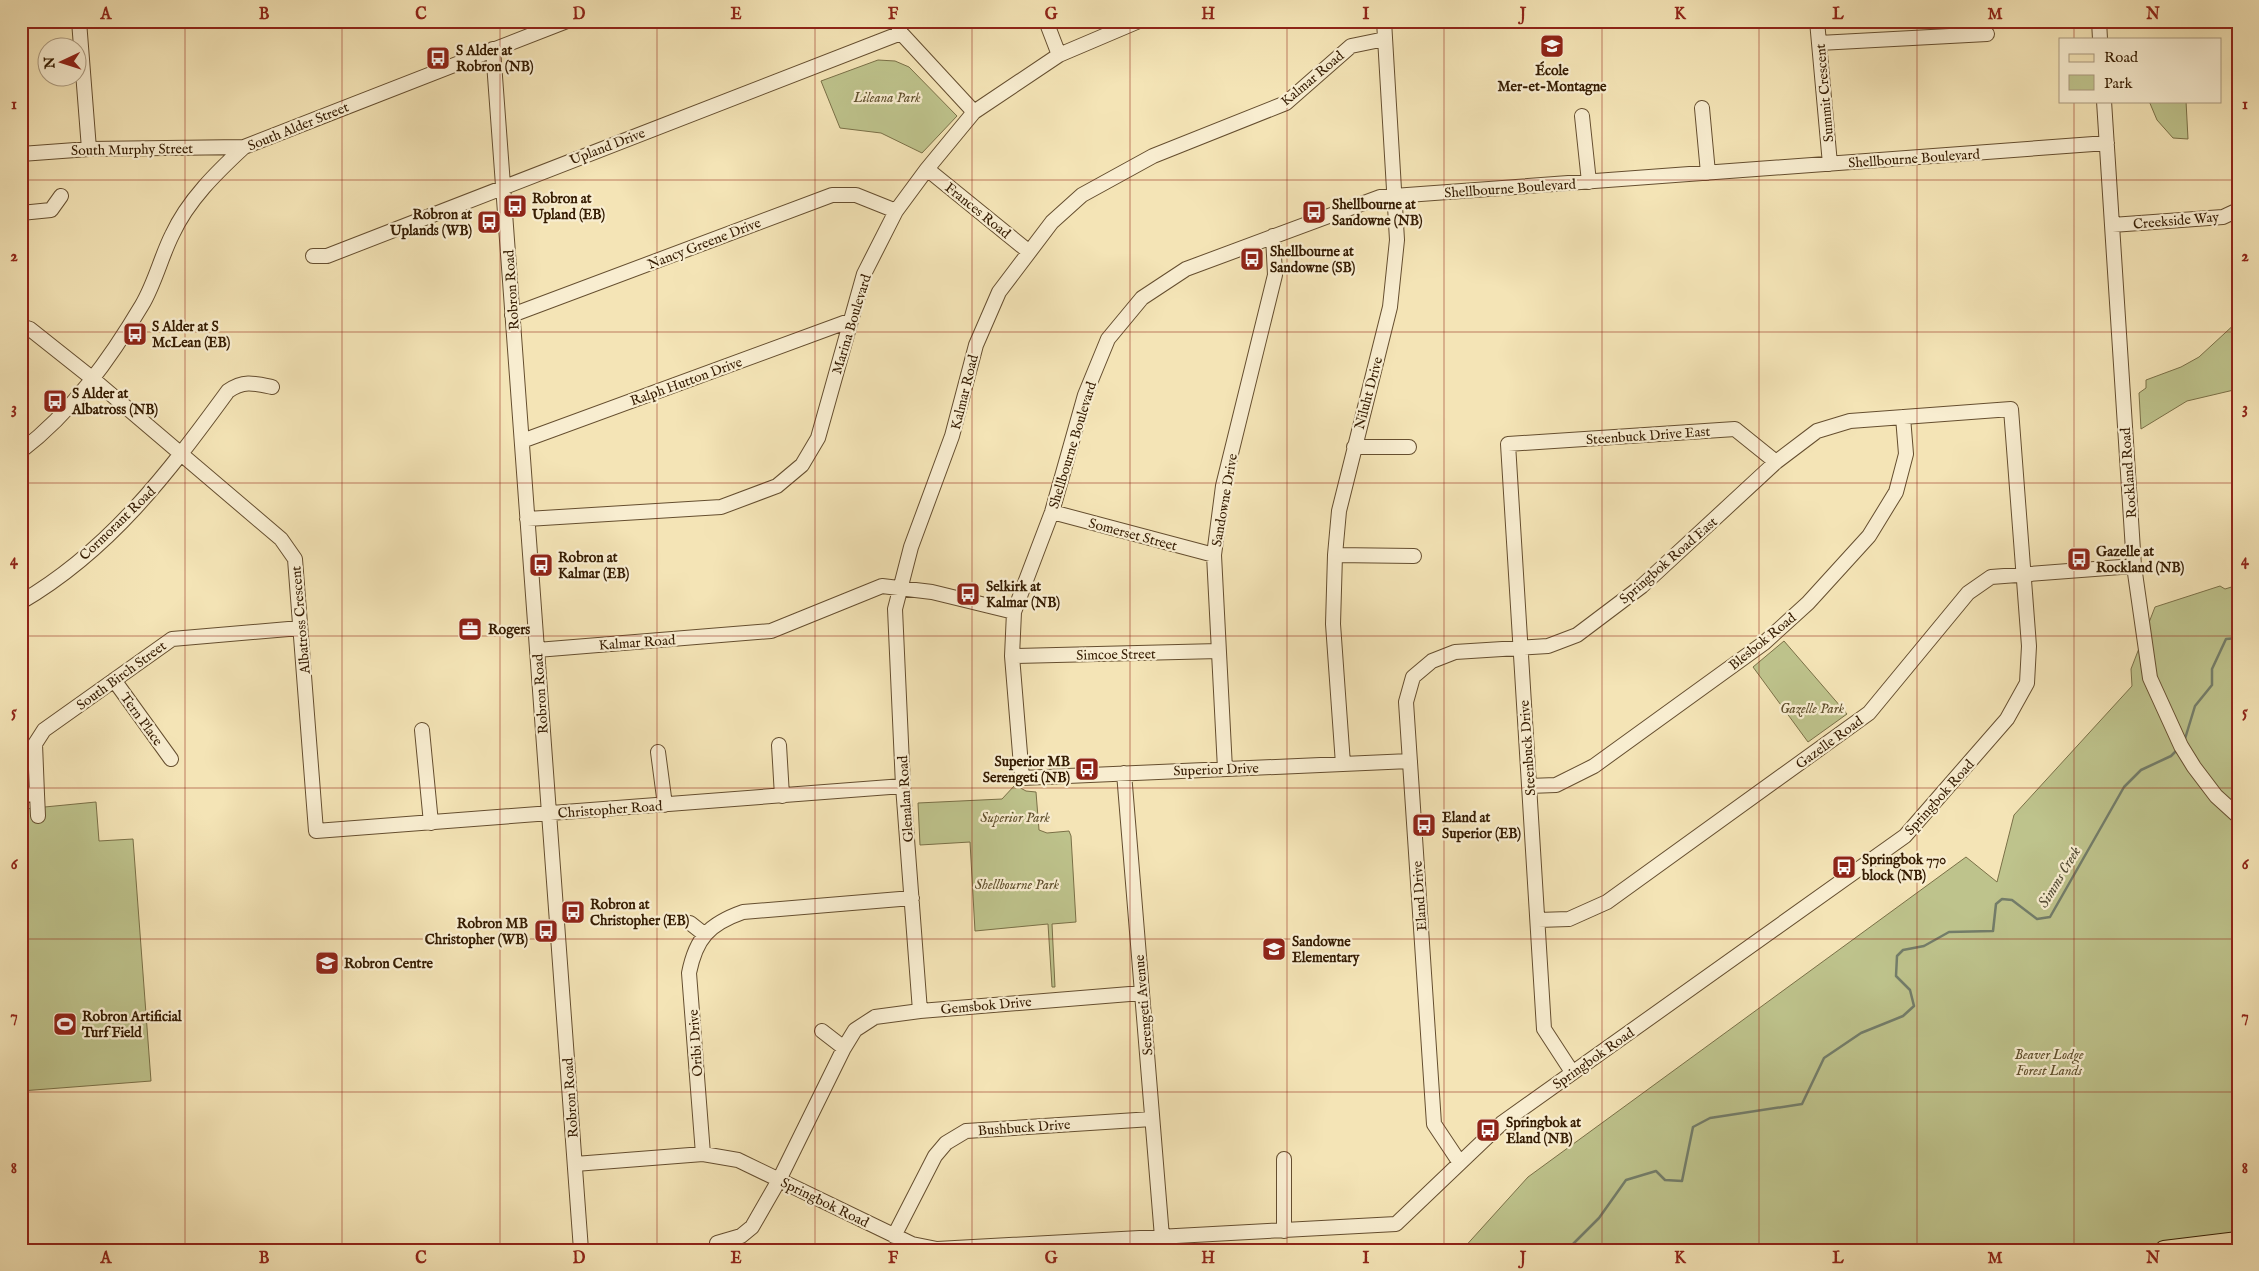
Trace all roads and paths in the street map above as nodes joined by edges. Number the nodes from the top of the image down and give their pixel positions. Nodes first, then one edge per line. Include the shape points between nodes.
1 (79, 21) edge
2 (567, 21) edge
3 (1046, 21) edge
4 (1139, 21) edge
5 (1384, 21) edge
6 (1817, 21) edge
7 (2099, 21) edge
8 (898, 27) edge
9 (1987, 34) dead end
10 (2100, 38) edge
11 (1385, 39) junction
12 (1819, 43) junction
13 (493, 49) junction
14 (1059, 55) junction
15 (2104, 102) edge
16 (1702, 108) dead end
17 (974, 112) junction
18 (1582, 116) dead end
19 (2107, 143) junction
20 (244, 147) junction
21 (89, 149) junction
22 (21, 154) edge
23 (1830, 164) junction
24 (927, 169) junction
25 (1708, 173) junction
26 (1589, 182) junction
27 (503, 186) junction
28 (61, 196) dead end
29 (1394, 196) junction
30 (2238, 210) edge
31 (896, 211) junction
32 (21, 213) edge
33 (2112, 225) junction
34 (1273, 236) junction
35 (1028, 251) junction
36 (313, 256) dead end
37 (512, 315) junction
38 (850, 320) junction
39 (21, 326) edge
40 (93, 379) junction
41 (272, 387) dead end
42 (1903, 417) junction
43 (522, 441) junction
44 (1508, 444) joint
45 (1354, 447) junction
46 (1408, 447) dead end
47 (21, 451) edge
48 (182, 454) junction
49 (1776, 462) junction
50 (1052, 512) junction
51 (527, 519) junction
52 (1214, 555) junction
53 (1335, 555) junction
54 (1414, 556) dead end
55 (2134, 566) junction
56 (2024, 573) junction
57 (900, 588) junction
58 (21, 602) edge
59 (1014, 612) junction
60 (300, 628) junction
61 (1521, 649) junction
62 (537, 650) junction
63 (1219, 651) junction
64 (1012, 656) junction
65 (114, 680) junction
66 (422, 730) dead end
67 (779, 745) dead end
68 (658, 752) dead end
69 (171, 759) dead end
70 (1410, 761) junction
71 (1343, 764) junction
72 (1225, 769) junction
73 (1124, 773) junction
74 (1022, 778) joint
75 (903, 786) junction
76 (1529, 786) junction
77 (38, 794) junction
78 (21, 795) edge
79 (782, 796) junction
80 (665, 805) junction
81 (549, 814) junction
82 (38, 816) dead end
83 (2238, 816) edge
84 (432, 824) junction
85 (316, 831) joint
86 (912, 898) junction
87 (1538, 920) junction
88 (690, 923) dead end
89 (704, 934) junction
90 (1142, 993) junction
91 (920, 1011) junction
92 (822, 1031) dead end
93 (844, 1048) junction
94 (1572, 1072) junction
95 (1152, 1119) junction
96 (703, 1154) junction
97 (1284, 1159) dead end
98 (1460, 1163) junction
99 (575, 1164) junction
100 (779, 1180) junction
101 (1284, 1231) junction
102 (894, 1236) junction
103 (1162, 1237) junction
104 (2238, 1241) edge
105 (717, 1243) dead end
106 (581, 1250) edge
107 (2164, 1250) edge

1 - 21 street
2 - 13 street, South Alder Street
3 - 14 street
4 - 14 street, Marina Boulevard
5 - 11 street, Niluht Drive
6 - 12 street, Summit Crescent
7 - 10 street
8 - 17 street
8 - 27 street, Upland Drive
9 - 12 street
11 - 29 street, Niluht Drive
11 - 35 street, Kalmar Road via 1351,46 1286,103 1153,156 1082,195 1052,222
12 - 23 street, Summit Crescent
13 - 20 street, South Alder Street
13 - 27 street, Robron Road
14 - 17 street, Marina Boulevard
15 - 19 street, Rockland Road
16 - 25 street
17 - 24 street, Marina Boulevard
18 - 26 street
19 - 23 street, Shellbourne Boulevard
19 - 33 street, Rockland Road
20 - 21 street, South Murphy Street
20 - 40 street, South Alder Street via 209,180 173,233 143,303
21 - 22 street, South Murphy Street
23 - 25 street, Shellbourne Boulevard
24 - 31 street, Marina Boulevard
24 - 35 street, Frances Road
25 - 26 street, Shellbourne Boulevard
26 - 29 street, Shellbourne Boulevard
27 - 36 street, Upland Drive via 327,256
27 - 37 street, Robron Road
28 - 32 street via 50,210
29 - 34 street, Shellbourne Boulevard via 1380,197
29 - 45 street, Niluht Drive via 1397,240 1390,308
30 - 33 street, Creekside Way via 2222,217
31 - 37 street, Nancy Greene Drive via 856,195 832,195
31 - 38 street, Marina Boulevard via 864,274
33 - 55 street, Rockland Road
34 - 50 street, Shellbourne Boulevard via 1186,269 1142,298 1108,338 1085,395
34 - 52 street, Sandowne Drive via 1275,275 1223,486
35 - 57 street, Kalmar Road via 999,292 976,345 952,436 911,547
37 - 43 street, Robron Road
38 - 43 street, Ralph Hutton Drive
38 - 51 street, Marina Boulevard via 818,438 802,465 777,486 720,507
39 - 40 street, Albatross Crescent via 30,329
40 - 47 street, South Alder Street via 44,434
40 - 48 street, Albatross Crescent
41 - 48 street, Cormorant Road via 239,384 228,391
42 - 49 street, Springbok Road via 1850,421 1817,431
42 - 56 street, Springbok Road via 2011,410
42 - 76 street, Blesbok Road via 1906,454 1896,492 1869,536 1808,603 1764,643 1594,766 1556,785
43 - 51 street, Robron Road
44 - 49 street, Steenbuck Drive East via 1735,429
44 - 61 street, Steenbuck Drive
45 - 46 street
45 - 53 street, Niluht Drive via 1339,511
48 - 58 street, Cormorant Road via 146,499 94,550
48 - 60 street, Albatross Crescent via 282,539 295,559
49 - 61 street, Springbok Road East via 1642,586 1577,635 1548,646
50 - 52 street, Somerset Street
50 - 59 street, Shellbourne Boulevard
51 - 62 street, Robron Road
52 - 63 street, Sandowne Drive
53 - 54 street
53 - 71 street, Niluht Drive via 1333,624
55 - 56 street, Gazelle Road
55 - 83 street, Rockland Road via 2150,678 2194,767 2216,796
56 - 87 street, Gazelle Road via 1991,577 1968,593 1869,713 1607,902 1569,919
56 - 94 street, Springbok Road via 2029,646 2027,682 2007,719 1905,836
57 - 59 street via 932,592
57 - 62 street, Kalmar Road via 882,586 771,631
57 - 75 street, Glenalan Road via 895,609
59 - 64 street, Shellbourne Boulevard
60 - 65 street, South Birch Street via 172,639
60 - 85 street, Albatross Crescent
61 - 70 street, Eland Drive via 1455,652 1432,661 1413,677 1406,702
61 - 76 street, Steenbuck Drive
62 - 81 street, Robron Road
63 - 64 street, Simcoe Street
63 - 72 street, Sandowne Drive
64 - 74 street, Shellbourne Boulevard
65 - 69 street, Tern Place
65 - 77 street, South Birch Street via 44,730 35,744
66 - 84 street
67 - 79 street
68 - 80 street
70 - 71 street, Superior Drive
70 - 98 street, Eland Drive via 1434,1124
71 - 72 street, Superior Drive
72 - 73 street, Superior Drive
73 - 74 street, Superior Drive
73 - 90 street, Serengeti Avenue
75 - 79 street, Christopher Road
75 - 86 street, Glenalan Road
76 - 87 street, Steenbuck Drive
77 - 78 street
77 - 82 street, South Birch Street
79 - 80 street, Christopher Road
80 - 81 street, Christopher Road
81 - 84 street, Christopher Road
81 - 99 street, Robron Road
84 - 85 street, Christopher Road
86 - 89 street, Oribi Drive via 743,912 723,919
86 - 91 street, Glenalan Road
87 - 94 street, Steenbuck Drive via 1544,1028
88 - 89 street
89 - 96 street, Oribi Drive via 693,952 690,973
90 - 91 street, Gemsbok Drive
90 - 95 street, Serengeti Avenue
91 - 93 street, Gemsbok Drive via 875,1017 855,1030
92 - 93 street
93 - 100 street, Gemsbok Drive
94 - 98 street, Springbok Road via 1502,1123
95 - 102 street, Bushbuck Drive via 966,1132 946,1143 935,1156
95 - 103 street, Serengeti Avenue
96 - 99 street, Springbok Road
96 - 100 street, Springbok Road via 738,1160
97 - 101 street
98 - 101 street, Springbok Road via 1396,1224
99 - 106 street, Robron Road
100 - 102 street, Springbok Road
100 - 105 street, Gemsbok Drive via 752,1227 741,1236
101 - 103 street, Springbok Road
102 - 103 street, Springbok Road via 937,1249
104 - 107 main road

